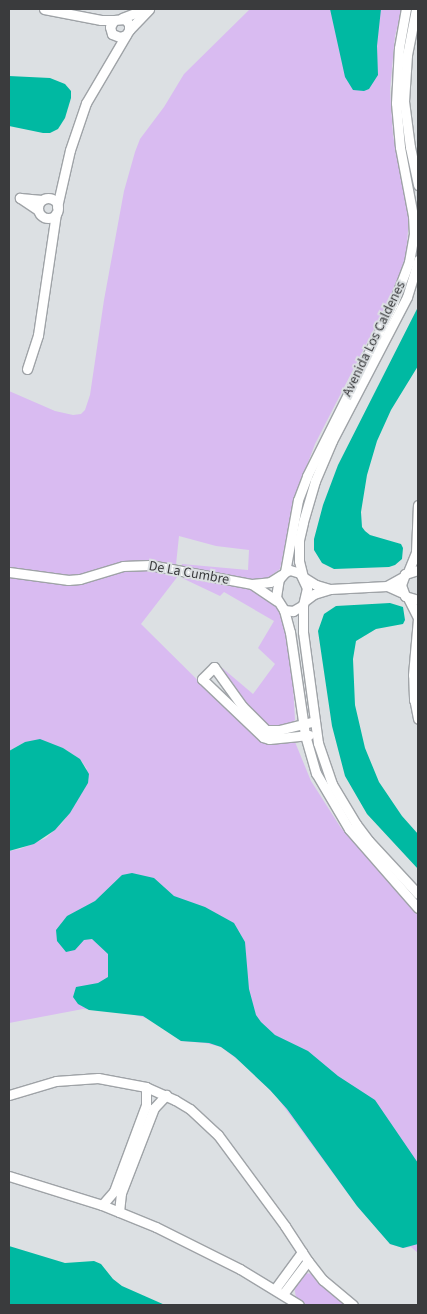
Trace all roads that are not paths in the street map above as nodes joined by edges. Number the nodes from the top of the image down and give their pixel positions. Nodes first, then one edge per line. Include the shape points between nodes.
1 (44, 9) edge
2 (148, 9) edge
3 (406, 9) edge
4 (416, 9) edge
5 (118, 19) junction
6 (101, 20) junction
7 (112, 32) junction
8 (128, 32) junction
9 (113, 57) junction
10 (65, 178) junction
11 (418, 185) edge
12 (9, 196) edge
13 (20, 198) junction
14 (43, 199) junction
15 (57, 210) junction
16 (40, 213) junction
17 (52, 244) junction
18 (418, 260) edge
19 (27, 369) dead end
20 (418, 506) edge
21 (417, 556) edge
22 (418, 570) edge
23 (9, 572) edge
24 (283, 574) junction
25 (406, 574) junction
26 (303, 577) junction
27 (252, 584) junction
28 (387, 586) junction
29 (330, 589) junction
30 (406, 596) junction
31 (418, 600) edge
32 (277, 602) junction
33 (305, 603) junction
34 (284, 610) junction
35 (418, 618) edge
36 (417, 666) edge
37 (418, 689) edge
38 (230, 690) junction
39 (221, 698) junction
40 (416, 703) edge
41 (418, 719) edge
42 (315, 721) junction
43 (303, 724) junction
44 (317, 734) junction
45 (305, 735) junction
46 (418, 894) edge
47 (418, 908) edge
48 (146, 1087) junction
49 (9, 1095) edge
50 (166, 1095) junction
51 (150, 1106) junction
52 (9, 1176) edge
53 (117, 1192) junction
54 (102, 1205) junction
55 (119, 1212) junction
56 (302, 1252) junction
57 (308, 1261) junction
58 (279, 1292) junction
59 (299, 1305) edge
60 (353, 1305) edge

1 - 6 street
2 - 5 street
2 - 8 street
3 - 24 street, Avenida Los Caldenes via 398,55 396,103 400,147 413,216 414,234 409,262 393,304 307,476 298,500
4 - 11 street via 407,55 404,101
5 - 6 street
5 - 7 street
5 - 8 street via 127,21
6 - 7 street
7 - 8 street via 120,37
7 - 9 street
8 - 9 street
9 - 10 street via 86,103 75,132
10 - 14 street via 58,190
10 - 15 street
12 - 13 street
13 - 14 street
13 - 16 street
14 - 15 street via 55,201
14 - 16 street
15 - 16 street via 48,218
15 - 17 street
16 - 17 street
17 - 19 street via 38,335
18 - 26 street, Avenida Los Caldenes via 407,297 315,481 299,540
20 - 21 street
21 - 25 street
22 - 25 street
23 - 27 street, De La Cumbre via 68,580 123,566 150,565
24 - 26 street via 295,571
24 - 27 street via 270,582
24 - 32 street via 276,591
25 - 28 street
25 - 30 street via 401,585
26 - 29 street
26 - 33 street via 307,588
27 - 32 street
28 - 29 street
28 - 30 street
29 - 33 street via 314,594
30 - 31 street
30 - 35 street
32 - 34 street
33 - 34 street via 294,611
33 - 42 street via 303,632
34 - 43 street
35 - 36 street
36 - 40 street via 413,675
37 - 40 street
38 - 39 street
38 - 39 street via 214,666 202,679
38 - 43 street via 266,730
39 - 45 street via 263,737
40 - 41 street
42 - 43 street
42 - 44 street
43 - 45 street
44 - 45 street
44 - 46 street via 332,784 356,824
45 - 47 street via 316,773 337,812 359,842
48 - 49 street via 114,1080 77,1078
48 - 50 street
48 - 51 street
50 - 51 street
50 - 56 street via 190,1109 218,1134
51 - 53 street
52 - 54 street
53 - 54 street
53 - 55 street
54 - 55 street
55 - 58 street via 186,1241
56 - 57 street
56 - 58 street
57 - 58 street
57 - 60 street via 323,1280
58 - 59 street

